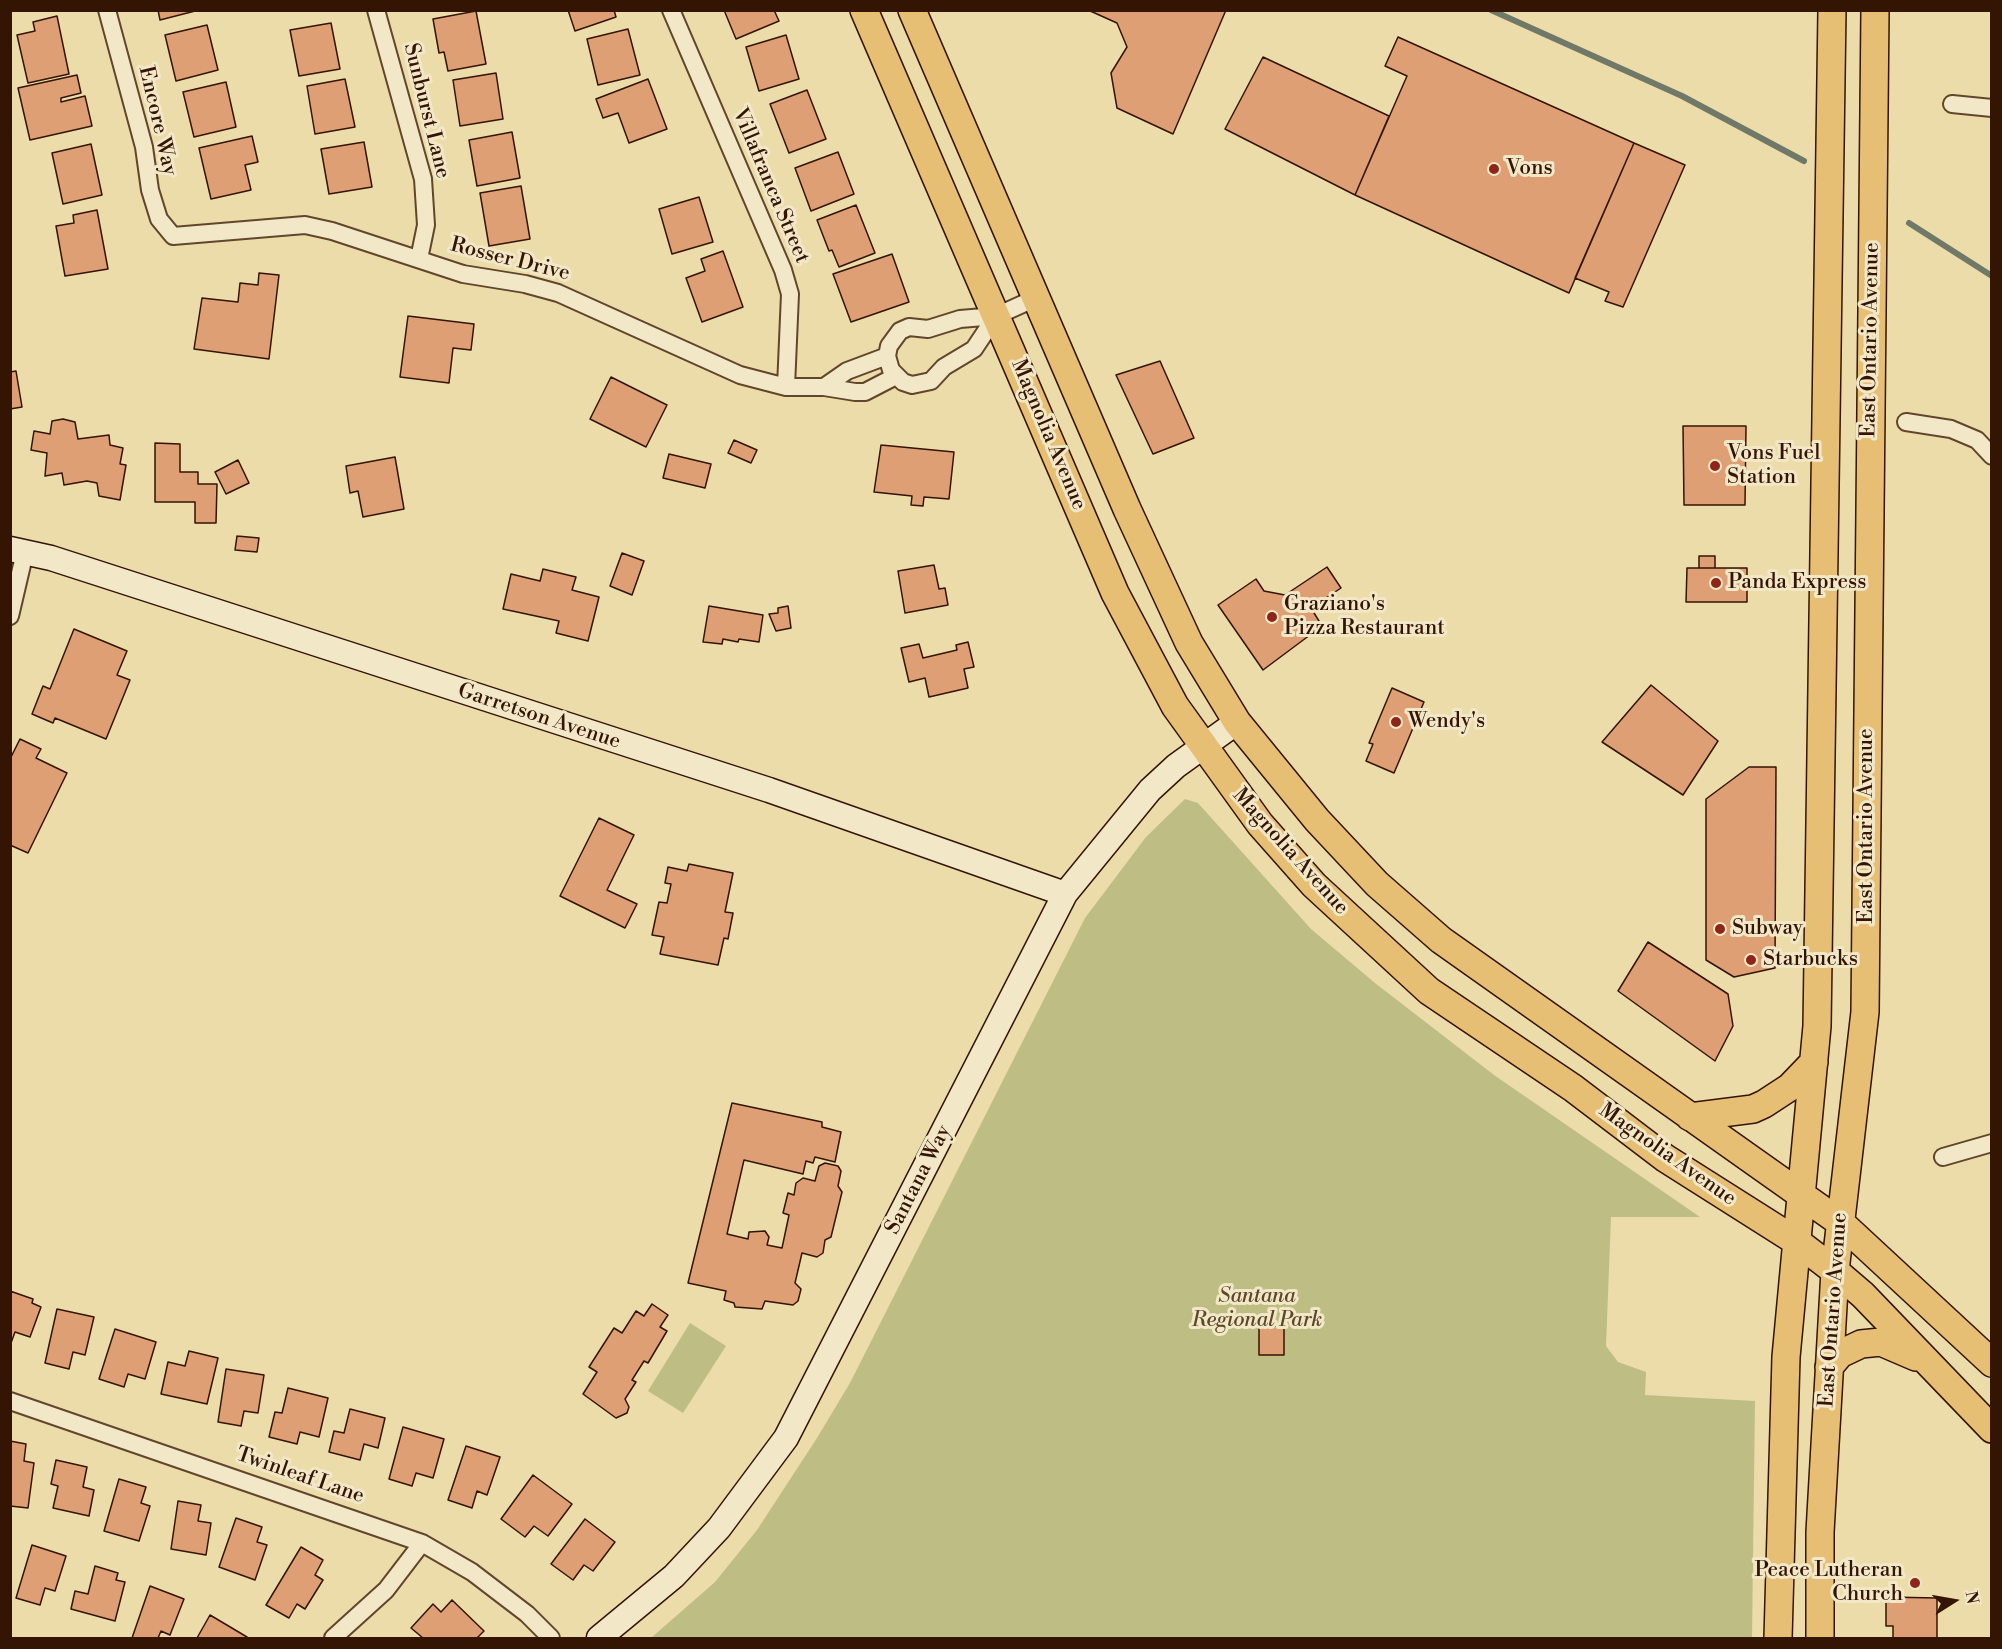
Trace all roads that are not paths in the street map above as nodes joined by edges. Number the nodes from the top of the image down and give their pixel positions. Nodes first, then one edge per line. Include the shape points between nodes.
1 (107, 10) edge
2 (376, 10) edge
3 (671, 10) edge
4 (864, 10) edge
5 (912, 10) edge
6 (1832, 10) edge
7 (1875, 10) edge
8 (1952, 104) dead end
9 (1992, 108) edge
10 (173, 236) joint
11 (419, 259) junction
12 (1036, 298) junction
13 (996, 316) junction
14 (887, 356) junction
15 (896, 376) junction
16 (786, 387) junction
17 (824, 387) junction
18 (1906, 422) dead end
19 (1992, 456) edge
20 (18, 551) edge
21 (10, 616) edge
22 (1237, 722) junction
23 (1204, 747) junction
24 (1065, 894) junction
25 (1814, 1062) junction
26 (1690, 1117) junction
27 (1992, 1143) edge
28 (1943, 1158) dead end
29 (1803, 1196) junction
30 (1841, 1223) junction
31 (1796, 1241) junction
32 (1835, 1271) junction
33 (1927, 1361) junction
34 (1992, 1363) edge
35 (1829, 1367) junction
36 (10, 1401) edge
37 (1992, 1429) edge
38 (422, 1543) junction
39 (333, 1638) edge
40 (551, 1638) edge
41 (599, 1638) edge
42 (1778, 1638) edge
43 (1820, 1638) edge

1 - 10 street, Encore Way via 144,147 156,209
2 - 11 street, Sunburst Lane via 423,179 426,225
3 - 16 street, Villafranca Street via 783,270 790,294
4 - 13 main road, Magnolia Avenue
5 - 12 main road, Magnolia Avenue
6 - 25 main road, East Ontario Avenue via 1824,665
7 - 30 main road, East Ontario Avenue via 1867,938 1864,1012
8 - 9 street
10 - 11 street, Rosser Drive via 305,225
11 - 16 street, Rosser Drive via 463,274 558,293 740,375
12 - 13 street
12 - 22 main road, Magnolia Avenue via 1160,582 1190,643
13 - 14 street via 928,329 909,327 893,338
13 - 15 street via 974,349 944,367 931,381 912,385
13 - 23 main road, Magnolia Avenue via 1115,593 1175,706
14 - 15 street
14 - 17 street via 847,371
15 - 17 street, Rosser Drive via 865,392
16 - 17 street, Rosser Drive
18 - 19 street via 1951,429 1977,440
20 - 21 street
20 - 24 street, Garretson Avenue via 770,790
22 - 23 street, Santana Way
22 - 26 main road, Magnolia Avenue via 1317,820 1377,884 1441,940
23 - 24 street, Santana Way via 1150,790
23 - 31 main road, Magnolia Avenue via 1260,824 1314,885 1430,991 1573,1088 1665,1158
24 - 41 street, Santana Way via 786,1438 719,1528 674,1576
25 - 26 main road via 1790,1087 1753,1109
25 - 29 main road, East Ontario Avenue
26 - 29 main road, Magnolia Avenue
27 - 28 street
29 - 30 main road, Magnolia Avenue
29 - 31 main road, East Ontario Avenue
30 - 32 main road, East Ontario Avenue
30 - 34 main road, Magnolia Avenue
31 - 32 main road, Magnolia Avenue
31 - 42 main road, East Ontario Avenue via 1786,1358
32 - 33 main road, Magnolia Avenue
32 - 35 main road, East Ontario Avenue
33 - 35 main road via 1881,1342 1861,1344 1840,1354
33 - 37 main road, Magnolia Avenue
35 - 43 main road, East Ontario Avenue via 1820,1532
36 - 38 street, Twinleaf Lane
38 - 39 street via 386,1590
38 - 40 street, Twinleaf Lane via 472,1572 527,1614

